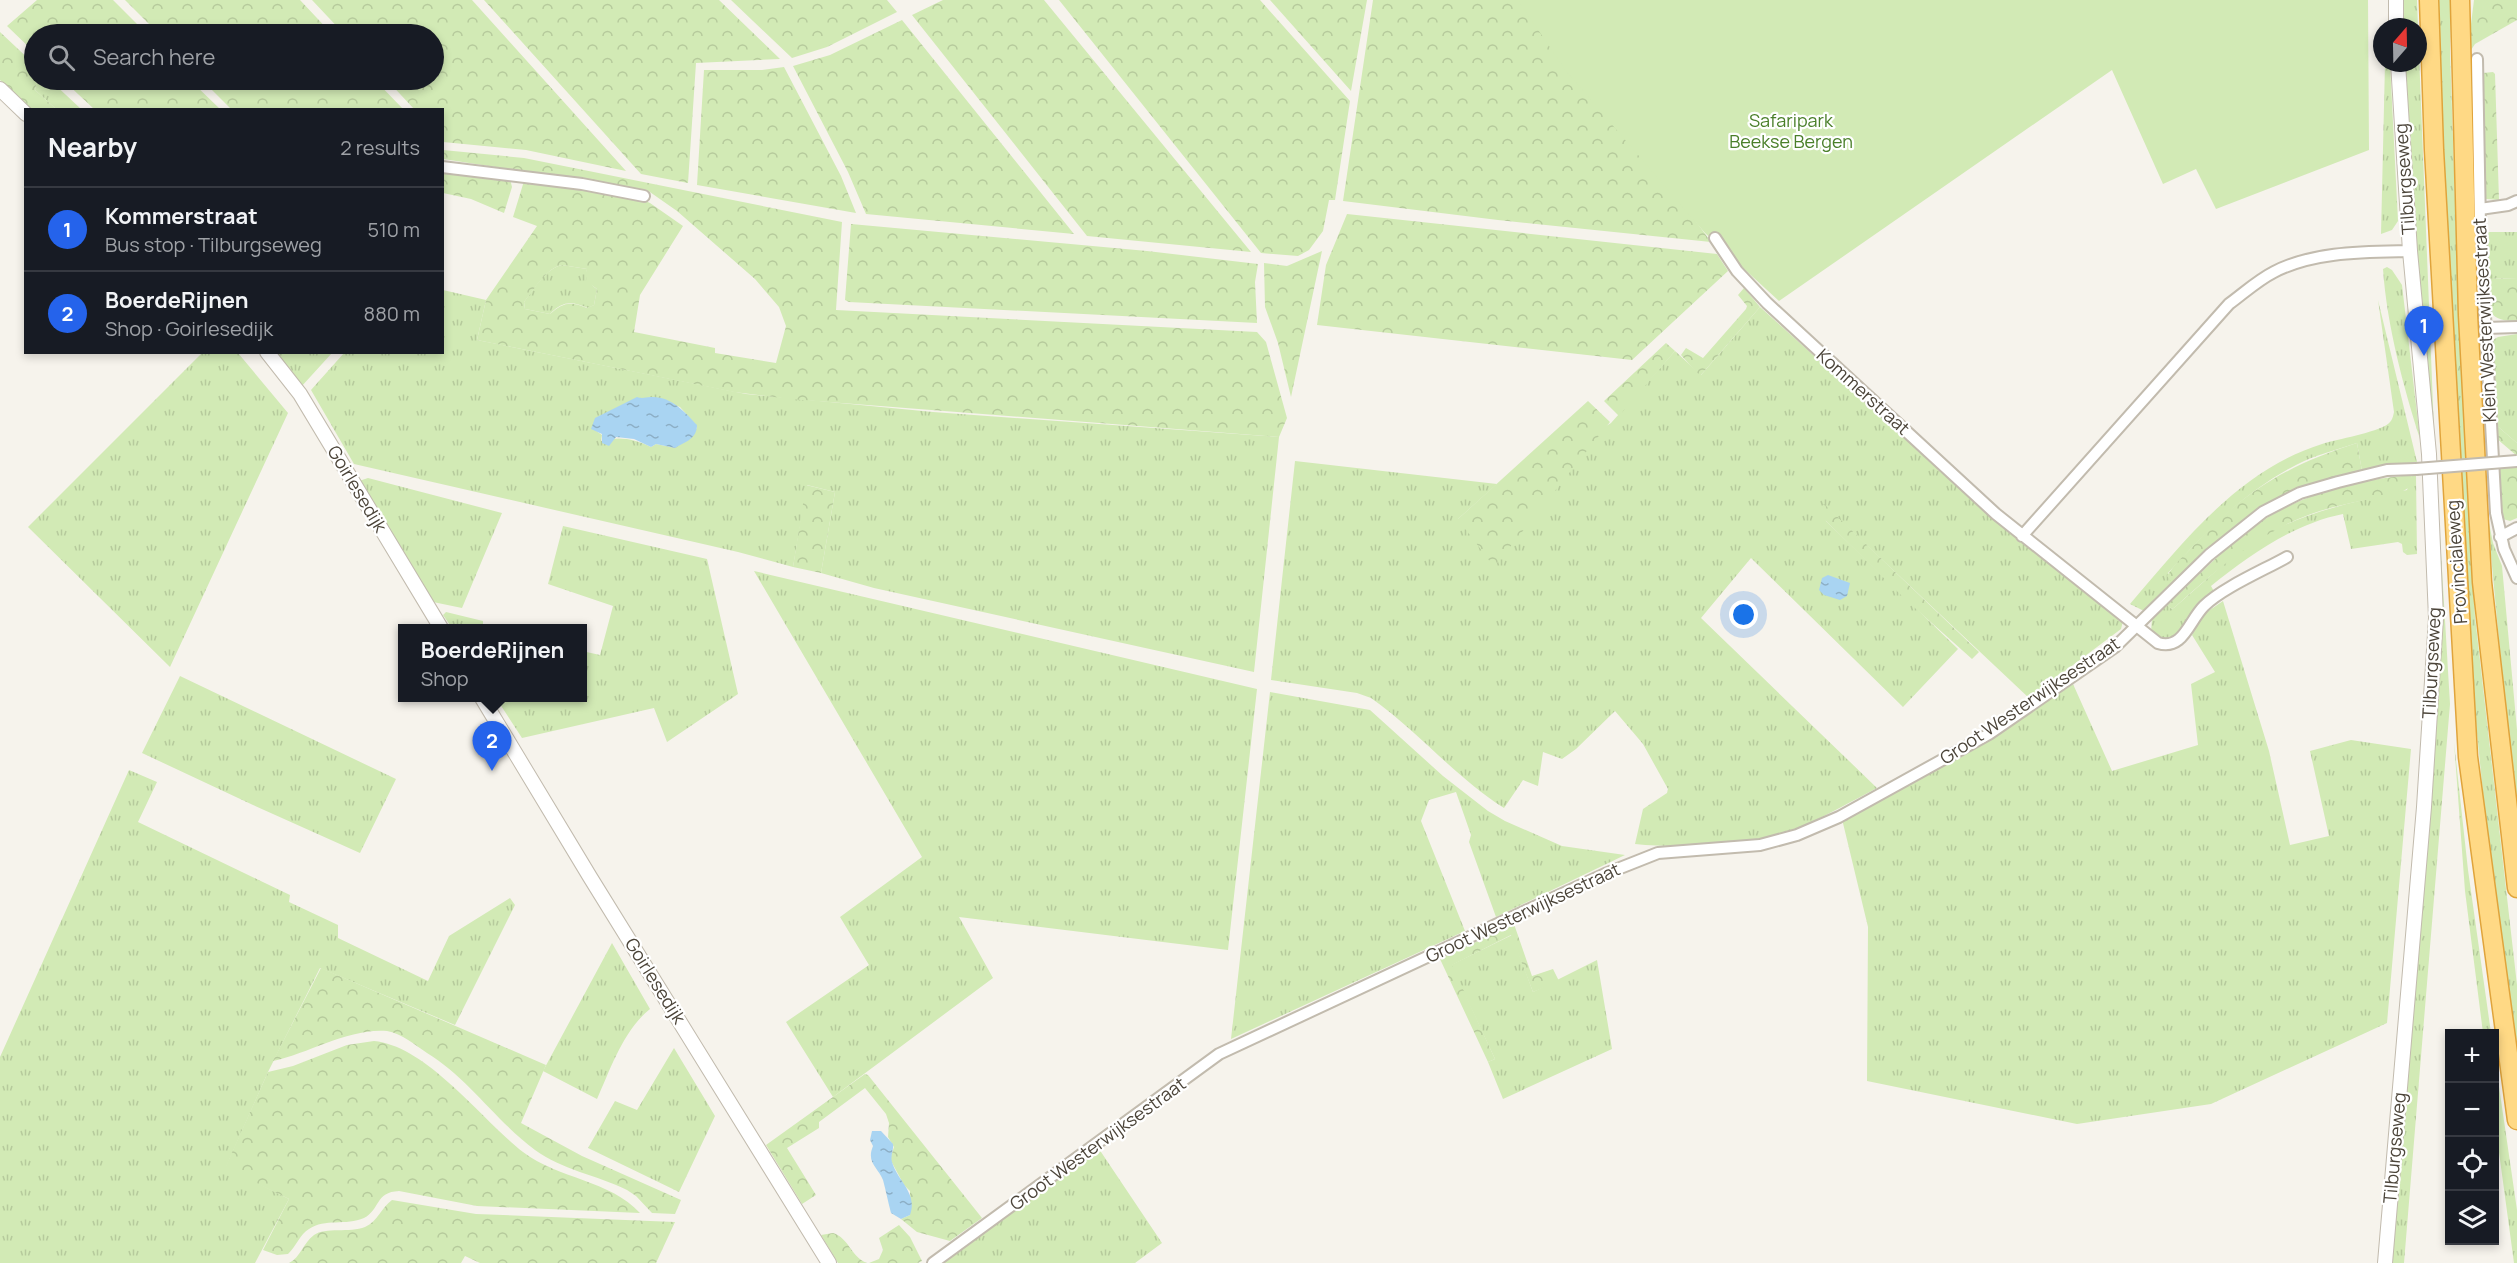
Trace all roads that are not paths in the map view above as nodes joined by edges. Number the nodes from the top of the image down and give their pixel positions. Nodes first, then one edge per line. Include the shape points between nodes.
1 (2396, 0) edge
2 (2429, 0) edge
3 (2460, 0) edge
4 (2396, 18) edge
5 (2477, 59) dead end
6 (2399, 72) edge
7 (0, 88) edge
8 (24, 112) edge
9 (444, 167) edge
10 (644, 196) dead end
11 (2517, 201) edge
12 (2480, 209) junction
13 (1715, 238) dead end
14 (2410, 251) junction
15 (2517, 327) edge
16 (2486, 328) junction
17 (269, 354) edge
18 (2517, 461) edge
19 (2516, 531) edge
20 (2022, 536) junction
21 (2500, 537) junction
22 (2287, 557) dead end
23 (2517, 578) edge
24 (439, 624) edge
25 (2138, 627) junction
26 (484, 702) edge
27 (2517, 888) edge
28 (2517, 1120) edge
29 (829, 1263) edge
30 (933, 1263) edge
31 (2385, 1263) edge

1 - 4 street
2 - 28 highway, Provincialeweg via 2468,757
3 - 27 highway, Provincialeweg via 2468,315 2482,570
5 - 12 street, Klein Westerwijksestraat
6 - 14 street, Tilburgseweg
7 - 8 street
9 - 10 street via 582,184
11 - 12 street
12 - 16 street, Klein Westerwijksestraat
13 - 20 street, Kommerstraat via 1737,271 1796,330
14 - 20 street via 2312,258 2263,278 2229,304
14 - 31 street, Tilburgseweg via 2429,454 2436,618
15 - 16 street
16 - 21 street, Klein Westerwijksestraat
17 - 24 street, Goirlesedijk via 300,394
18 - 25 street, Groot Westerwijksestraat, bridge via 2387,470 2300,493 2263,512 2209,555
19 - 21 street
20 - 25 street, Kommerstraat
21 - 23 street, Klein Westerwijksestraat
22 - 25 street, Groot Westerwijksestraat via 2204,606 2175,643 2158,643
25 - 30 street, Groot Westerwijksestraat via 1989,734 1839,817 1760,846 1658,853 1219,1054
26 - 29 street, Goirlesedijk

